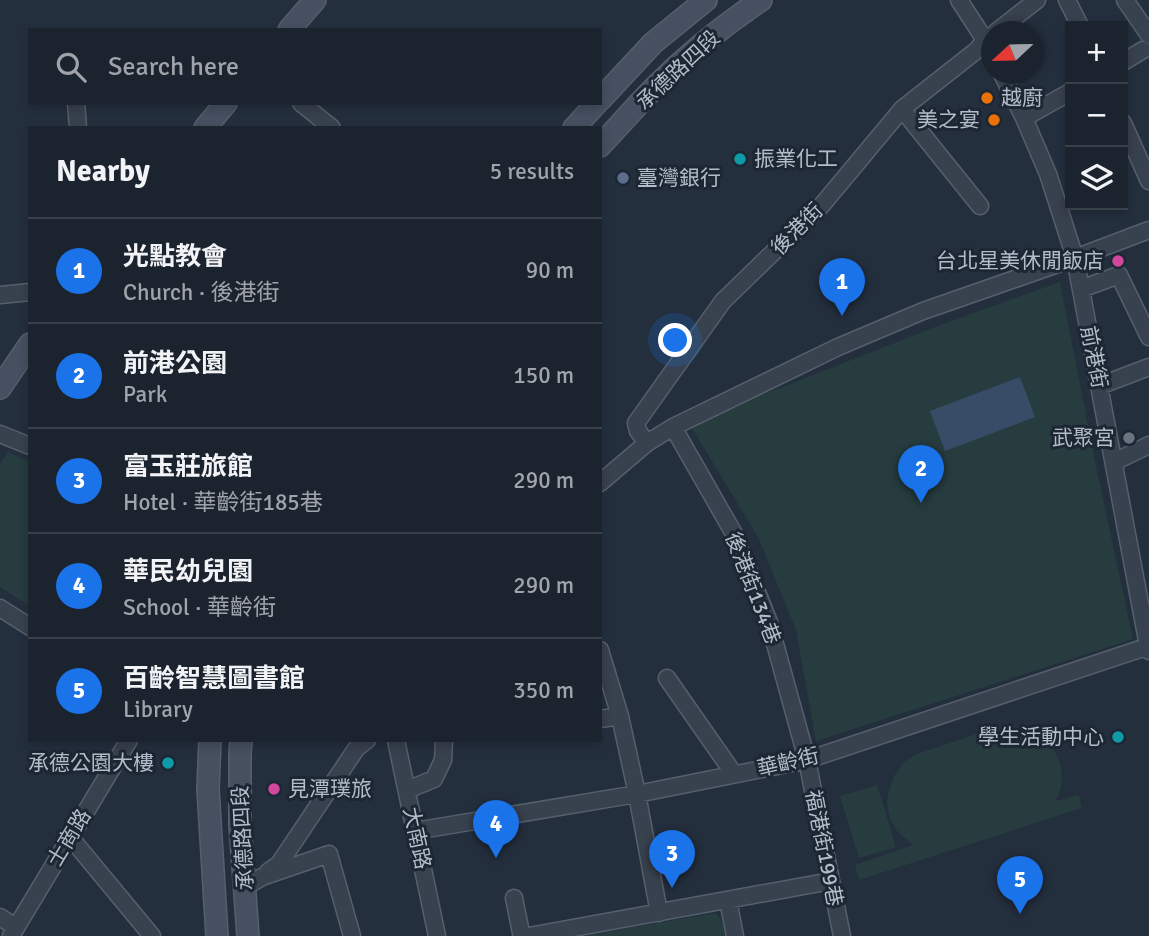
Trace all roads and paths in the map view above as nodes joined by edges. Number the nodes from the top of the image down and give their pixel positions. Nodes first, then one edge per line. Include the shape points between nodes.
1 (315, 0) edge
2 (706, 0) edge
3 (761, 0) edge
4 (959, 0) edge
5 (1037, 0) edge
6 (1067, 0) edge
7 (1125, 0) edge
8 (1013, 21) edge
9 (1078, 21) edge
10 (291, 28) edge
11 (981, 28) edge
12 (1146, 43) edge
13 (981, 47) edge
14 (1128, 58) edge
15 (1007, 84) edge
16 (1065, 95) edge
17 (602, 99) edge
18 (76, 105) edge
19 (224, 105) edge
20 (303, 105) edge
21 (596, 105) edge
22 (902, 108) junction
23 (1024, 118) junction
24 (78, 126) edge
25 (207, 126) edge
26 (330, 126) edge
27 (576, 126) edge
28 (1128, 134) edge
29 (602, 144) edge
30 (1149, 181) edge
31 (980, 206) dead end
32 (1149, 230) edge
33 (1075, 258) junction
34 (1081, 289) junction
35 (28, 292) edge
36 (0, 295) edge
37 (1149, 337) edge
38 (28, 347) edge
39 (1149, 367) edge
40 (1099, 386) junction
41 (0, 387) edge
42 (673, 427) junction
43 (0, 434) edge
44 (647, 443) junction
45 (28, 445) edge
46 (1149, 445) edge
47 (1114, 462) junction
48 (602, 481) edge
49 (1149, 550) edge
50 (1132, 554) junction
51 (0, 608) edge
52 (28, 626) edge
53 (1149, 648) edge
54 (602, 657) edge
55 (667, 678) dead end
56 (620, 716) junction
57 (602, 719) edge
58 (128, 742) edge
59 (210, 742) edge
60 (241, 742) edge
61 (365, 742) edge
62 (396, 742) edge
63 (444, 742) edge
64 (807, 761) junction
65 (734, 774) junction
66 (407, 790) junction
67 (637, 793) junction
68 (415, 831) junction
69 (70, 837) junction
70 (831, 881) junction
71 (253, 882) junction
72 (514, 898) dead end
73 (728, 900) junction
74 (659, 913) junction
75 (0, 917) edge
76 (13, 932) edge
77 (152, 936) edge
78 (216, 936) edge
79 (248, 936) edge
80 (352, 936) edge
81 (437, 936) edge
82 (526, 936) edge
83 (735, 936) edge
84 (842, 936) edge

1 - 10 main road
2 - 17 main road, 承德路四段 via 653,43
3 - 29 main road, 承德路四段 via 667,76
4 - 11 street
5 - 8 street, 後港街
6 - 9 street
7 - 12 street
12 - 14 street
13 - 22 street, 後港街
15 - 23 street, 前港街
16 - 23 street
18 - 24 street
19 - 25 main road
20 - 26 street
21 - 27 main road, 承德路四段
22 - 31 street
22 - 44 street, 後港街 via 822,205 723,301 636,423
23 - 33 street, 前港街
28 - 30 street
32 - 33 street
33 - 34 street, 前港街
33 - 42 street via 923,311
34 - 37 street via 1119,275
34 - 40 street, 前港街
35 - 36 street
38 - 41 main road
39 - 40 street
40 - 47 street, 前港街
42 - 44 street
42 - 64 street, 後港街134巷 via 733,532 769,622
43 - 45 street
44 - 48 street
46 - 47 street
47 - 50 street, 前港街
49 - 50 street
50 - 53 street, 前港街
51 - 52 street
53 - 64 street, 華齡街
54 - 56 street
55 - 65 street
56 - 57 street
56 - 67 street
58 - 69 street, 士商路
59 - 78 main road, 承德路四段
60 - 71 main road, 承德路四段 via 240,825
61 - 71 street via 279,864
62 - 66 street, 大南路
63 - 66 street via 443,760 434,779
64 - 65 street, 華齡街
64 - 70 street, 福港街199巷
65 - 67 street, 華齡街
66 - 68 street, 大南路
67 - 68 street, 華齡街
67 - 74 street
68 - 81 street, 大南路
69 - 76 street, 士商路
69 - 77 street
70 - 73 street
70 - 84 street, 福港街199巷
71 - 79 main road, 承德路四段
71 - 80 street via 329,854
72 - 82 street
73 - 74 street
73 - 83 street
74 - 82 street
75 - 76 street

